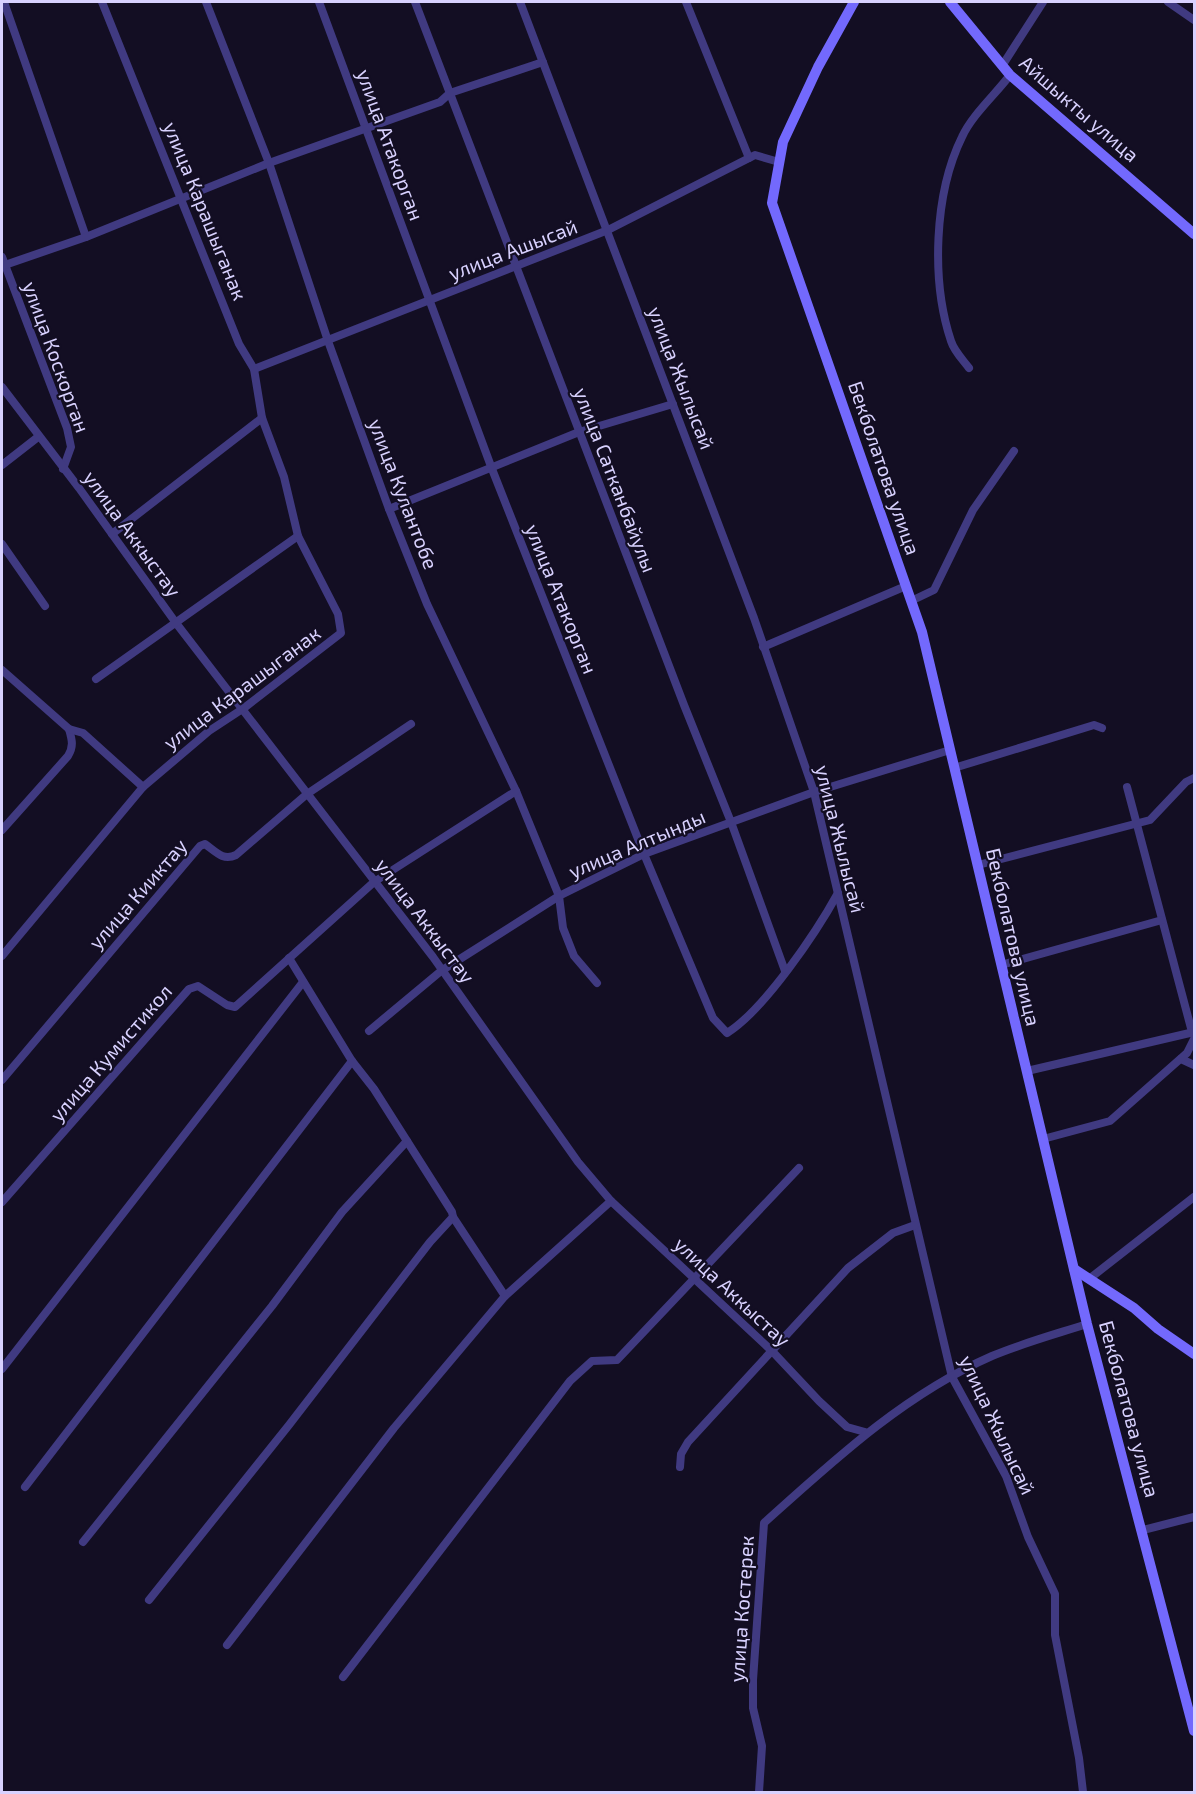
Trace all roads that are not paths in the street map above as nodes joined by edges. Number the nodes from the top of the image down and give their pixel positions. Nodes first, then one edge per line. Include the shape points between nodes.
1 (4, 2) edge
2 (102, 2) edge
3 (206, 2) edge
4 (319, 2) edge
5 (415, 2) edge
6 (520, 2) edge
7 (686, 2) edge
8 (854, 2) edge
9 (950, 2) edge
10 (1043, 2) edge
11 (1168, 2) edge
12 (1194, 20) edge
13 (543, 62) junction
14 (1002, 66) junction
15 (1010, 75) junction
16 (450, 93) junction
17 (367, 128) junction
18 (749, 158) junction
19 (779, 162) junction
20 (269, 164) junction
21 (183, 198) junction
22 (608, 230) junction
23 (1194, 234) edge
24 (86, 237) junction
25 (2, 262) edge
26 (516, 267) junction
27 (428, 300) junction
28 (328, 341) junction
29 (969, 368) dead end
30 (254, 369) junction
31 (2, 387) edge
32 (673, 404) junction
33 (262, 418) junction
34 (579, 432) junction
35 (38, 437) junction
36 (1014, 451) dead end
37 (2, 465) edge
38 (63, 469) junction
39 (492, 469) junction
40 (389, 509) junction
41 (112, 534) junction
42 (298, 536) junction
43 (2, 544) edge
44 (906, 586) junction
45 (911, 601) junction
46 (45, 606) dead end
47 (176, 623) junction
48 (763, 646) junction
49 (2, 670) edge
50 (96, 679) dead end
51 (244, 708) junction
52 (411, 724) dead end
53 (1102, 728) dead end
54 (69, 729) junction
55 (950, 750) junction
56 (954, 768) junction
57 (1194, 778) edge
58 (143, 786) junction
59 (1128, 787) dead end
60 (516, 791) junction
61 (814, 792) junction
62 (307, 794) junction
63 (731, 822) junction
64 (1139, 823) junction
65 (2, 830) edge
66 (644, 854) junction
67 (978, 865) junction
68 (374, 882) junction
69 (838, 893) junction
70 (559, 896) junction
71 (1162, 920) junction
72 (2, 956) edge
73 (289, 958) junction
74 (1001, 965) junction
75 (441, 971) junction
76 (785, 971) junction
77 (303, 982) junction
78 (597, 984) dead end
79 (369, 1031) dead end
80 (1194, 1034) edge
81 (1181, 1059) junction
82 (352, 1061) junction
83 (1194, 1065) edge
84 (1027, 1071) junction
85 (2, 1080) edge
86 (1043, 1139) junction
87 (406, 1141) junction
88 (799, 1168) dead end
89 (1194, 1197) edge
90 (612, 1200) junction
91 (2, 1202) edge
92 (453, 1217) junction
93 (915, 1225) junction
94 (1074, 1269) junction
95 (1089, 1279) junction
96 (694, 1280) junction
97 (505, 1296) junction
98 (1087, 1324) junction
99 (772, 1351) junction
100 (1194, 1354) edge
101 (2, 1369) edge
102 (952, 1377) junction
103 (865, 1432) junction
104 (680, 1467) dead end
105 (25, 1487) dead end
106 (1194, 1517) edge
107 (1143, 1530) junction
108 (82, 1542) dead end
109 (148, 1600) dead end
110 (227, 1645) dead end
111 (343, 1677) dead end
112 (1194, 1731) edge
113 (759, 1792) edge
114 (1083, 1792) edge

1 - 24 street
2 - 21 street, улица Карашыганак
3 - 20 street, улица Кулантобе
4 - 17 street, улица Атакорган
5 - 16 street, улица Сатканбайулы
6 - 13 street, улица Жылысай
7 - 18 street
8 - 19 street via 818,67 783,142
9 - 14 street, Айшыкты улица
10 - 14 street
11 - 12 street
13 - 16 street
13 - 22 street, улица Жылысай
14 - 15 street, Айшыкты улица
15 - 23 street, Айшыкты улица
15 - 29 street via 962,135 945,180 940,223 940,293 952,343
16 - 17 street via 440,102
16 - 26 street, улица Сатканбайулы
17 - 20 street
17 - 27 street, улица Атакорган
18 - 19 street via 755,155
18 - 22 street, улица Ашысай
19 - 44 street, Бекболатова улица via 772,203
20 - 21 street
20 - 28 street, улица Кулантобе
21 - 24 street
21 - 30 street, улица Карашыганак via 239,344
22 - 26 street, улица Ашысай
22 - 32 street, улица Жылысай
24 - 25 street
25 - 38 street, улица Коскорган via 67,428 71,447
26 - 27 street, улица Ашысай
26 - 34 street, улица Сатканбайулы
27 - 28 street, улица Ашысай
27 - 39 street, улица Атакорган
28 - 30 street, улица Ашысай
28 - 40 street, улица Кулантобе
30 - 33 street, улица Карашыганак
31 - 35 street, улица Аккыстау
32 - 34 street
32 - 48 street, улица Жылысай
33 - 41 street
33 - 42 street, улица Карашыганак via 284,477
34 - 39 street
34 - 63 street, улица Сатканбайулы
35 - 37 street
35 - 38 street, улица Аккыстау
36 - 45 street via 973,510 934,590
38 - 41 street, улица Аккыстау
39 - 40 street
39 - 66 street, улица Атакорган
40 - 60 street, улица Кулантобе via 428,604
41 - 47 street, улица Аккыстау
42 - 47 street
42 - 51 street, улица Карашыганак via 338,614 341,633
43 - 46 street
44 - 45 street, Бекболатова улица
44 - 48 street
45 - 55 street, Бекболатова улица
47 - 50 street
47 - 51 street, улица Аккыстау
48 - 61 street, улица Жылысай
49 - 54 street
51 - 58 street, улица Карашыганак via 208,731
51 - 62 street, улица Аккыстау
52 - 62 street, улица Кииктау
53 - 56 street via 1094,725
54 - 58 street via 83,733
54 - 65 street via 72,748 68,756
55 - 56 street, Бекболатова улица
55 - 61 street, улица Алтынды
56 - 67 street, Бекболатова улица
57 - 64 street via 1150,820
58 - 72 street, улица Карашыганак
59 - 64 street
60 - 68 street, улица Кумистикол
60 - 70 street, улица Кулантобе
61 - 63 street, улица Алтынды
61 - 69 street, улица Жылысай
62 - 68 street, улица Аккыстау
62 - 85 street, улица Кииктау via 236,855 221,857 205,844 200,846
63 - 66 street, улица Алтынды
63 - 76 street, улица Сатканбайулы
64 - 67 street
64 - 71 street
66 - 70 street, улица Алтынды
66 - 76 street, улица Атакорган via 713,1018 727,1033 743,1023
67 - 74 street, Бекболатова улица
68 - 73 street, улица Кумистикол
68 - 75 street, улица Аккыстау
69 - 76 street, улица Атакорган
69 - 93 street, улица Жылысай
70 - 75 street, улица Алтынды
70 - 78 street, улица Кулантобе via 574,956
71 - 74 street
71 - 80 street
73 - 77 street
73 - 91 street, улица Кумистикол via 235,1007 198,986 189,989
74 - 84 street, Бекболатова улица
75 - 79 street, улица Алтынды
75 - 90 street, улица Аккыстау via 578,1162
77 - 82 street
77 - 101 street
80 - 81 street via 1188,1053
80 - 84 street
81 - 83 street
81 - 86 street via 1110,1121
82 - 87 street
82 - 105 street
84 - 86 street, Бекболатова улица
86 - 94 street, Бекболатова улица
87 - 92 street
87 - 108 street via 342,1212 272,1306
88 - 96 street
89 - 95 street
90 - 96 street, улица Аккыстау
90 - 97 street
92 - 97 street
92 - 109 street
93 - 99 street via 893,1233 848,1268
93 - 102 street, улица Жылысай
94 - 95 street
94 - 98 street, Бекболатова улица
95 - 100 street
96 - 99 street, улица Аккыстау
96 - 111 street via 617,1360 592,1361 570,1381
97 - 110 street via 394,1428
98 - 102 street, улица Костерек via 992,1356
98 - 107 street, Бекболатова улица
99 - 103 street, улица Аккыстау via 847,1427
99 - 104 street via 688,1442 681,1454
102 - 103 street, улица Костерек
102 - 114 street, улица Жылысай via 1006,1476 1028,1537 1055,1594 1055,1635
103 - 113 street, улица Костерек via 764,1523 753,1680 753,1708 762,1746
106 - 107 street
107 - 112 street, Бекболатова улица

